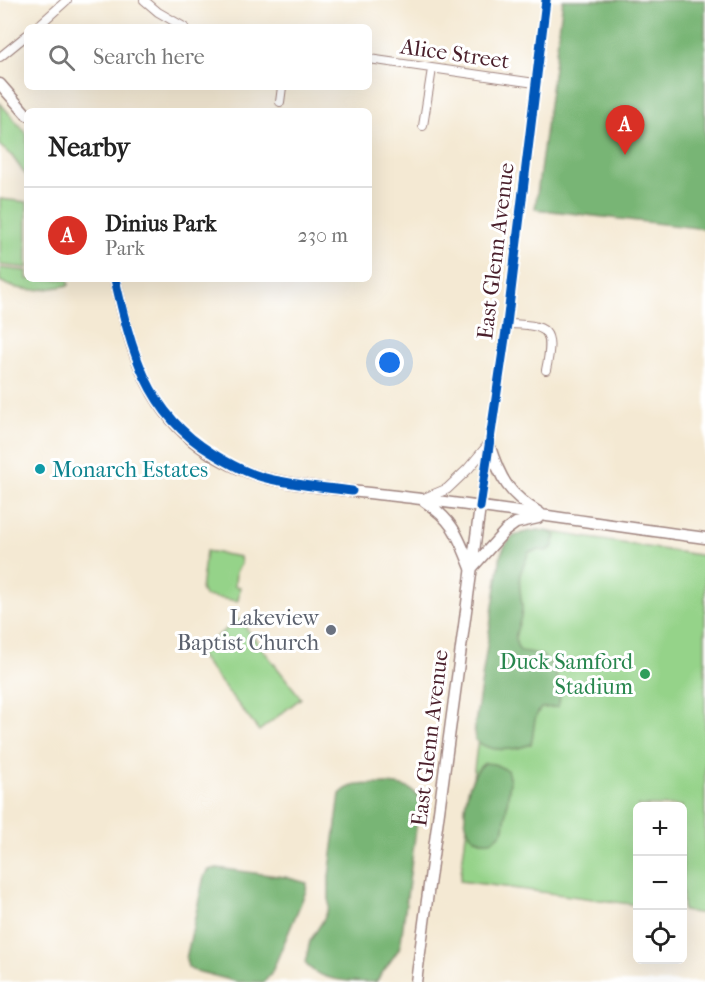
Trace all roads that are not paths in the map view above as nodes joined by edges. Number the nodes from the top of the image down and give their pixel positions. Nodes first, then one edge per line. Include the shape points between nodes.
1 (67, 0) edge
2 (144, 0) edge
3 (546, 0) edge
4 (40, 24) edge
5 (179, 24) edge
6 (24, 37) edge
7 (0, 57) edge
8 (372, 59) edge
9 (432, 69) junction
10 (535, 83) junction
11 (0, 84) edge
12 (282, 90) edge
13 (280, 102) dead end
14 (24, 112) edge
15 (423, 126) dead end
16 (116, 282) edge
17 (507, 324) junction
18 (546, 370) dead end
19 (489, 444) junction
20 (421, 499) junction
21 (480, 507) junction
22 (546, 517) junction
23 (705, 538) edge
24 (471, 569) junction
25 (417, 982) edge

1 - 4 street
2 - 5 street
3 - 10 street, East Glenn Avenue
6 - 7 street
8 - 9 street, Alice Street
9 - 10 street, Alice Street
9 - 15 street
10 - 17 street, East Glenn Avenue
11 - 14 main road
12 - 13 street
16 - 20 main road via 142,375 171,420 203,448 261,477
17 - 18 street via 543,328 550,339
17 - 19 street, East Glenn Avenue
19 - 20 street via 447,489
19 - 21 street, East Glenn Avenue
19 - 22 main road via 508,488
20 - 21 main road
20 - 24 main road via 455,529
21 - 22 main road
21 - 24 main road, East Glenn Avenue
22 - 23 main road
22 - 24 main road via 516,523
24 - 25 main road, East Glenn Avenue

